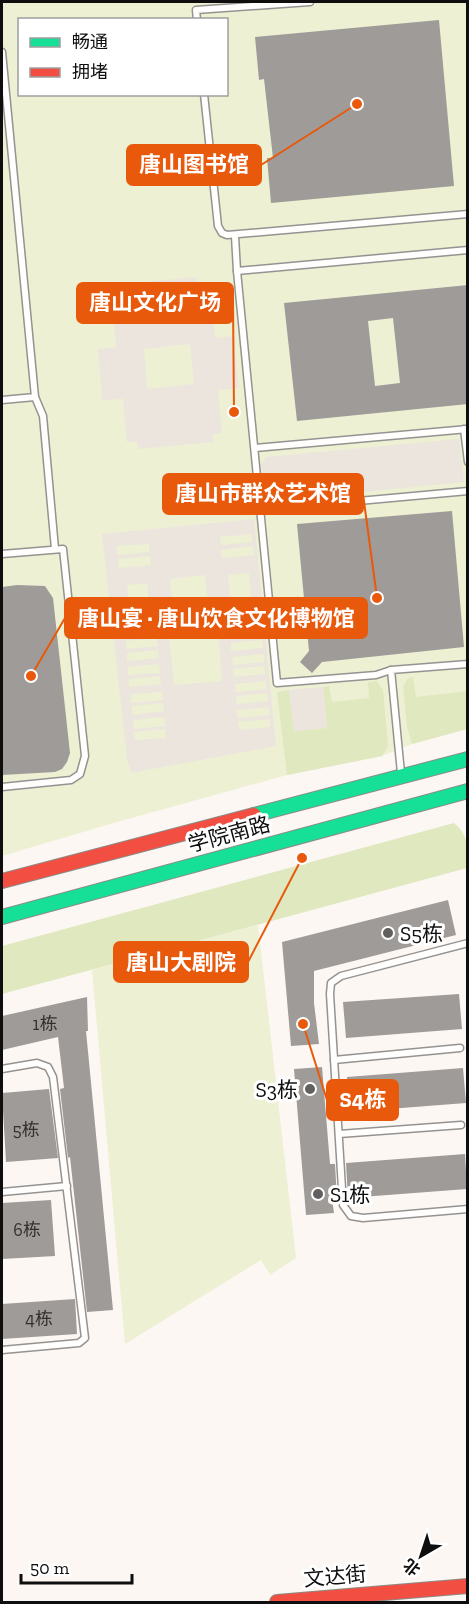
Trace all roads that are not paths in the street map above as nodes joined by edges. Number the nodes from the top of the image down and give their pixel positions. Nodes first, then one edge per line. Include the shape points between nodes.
1 (310, 2) edge
2 (197, 18) edge
3 (2, 52) edge
4 (204, 96) edge
5 (468, 214) edge
6 (235, 236) junction
7 (468, 250) edge
8 (237, 271) junction
9 (35, 397) junction
10 (2, 400) edge
11 (466, 429) edge
12 (255, 448) junction
13 (468, 462) edge
14 (468, 491) edge
15 (260, 510) junction
16 (55, 549) junction
17 (2, 554) edge
18 (468, 663) edge
19 (391, 670) junction
20 (468, 759) edge
21 (401, 776) junction
22 (2, 787) edge
23 (468, 791) edge
24 (2, 881) edge
25 (2, 917) edge
26 (468, 943) edge
27 (460, 1048) dead end
28 (334, 1060) junction
29 (2, 1069) edge
30 (461, 1125) dead end
31 (339, 1134) junction
32 (67, 1186) junction
33 (2, 1192) edge
34 (468, 1209) edge
35 (2, 1350) edge
36 (468, 1586) edge
37 (277, 1602) edge

1 - 2 lane via 196,10
3 - 9 lane
4 - 6 lane via 218,226 222,232
5 - 6 lane
6 - 8 lane
7 - 8 lane
8 - 12 lane
9 - 10 lane
9 - 16 lane via 43,416
11 - 12 lane
11 - 13 lane
12 - 15 lane
14 - 15 lane
15 - 19 lane via 277,682 376,675
16 - 17 lane
16 - 22 lane via 63,549 85,756 80,774 71,780
18 - 19 lane
19 - 21 lane
20 - 21 main road, 学院南路
21 - 24 main road, 学院南路
23 - 25 main road, 学院南路
26 - 28 lane via 341,976 331,982
27 - 28 lane
28 - 31 lane
29 - 32 lane via 37,1063 48,1067 53,1077
30 - 31 lane
31 - 34 lane via 343,1205 351,1216
32 - 33 lane
32 - 35 lane via 84,1338 79,1342
36 - 37 main road, 文达街

